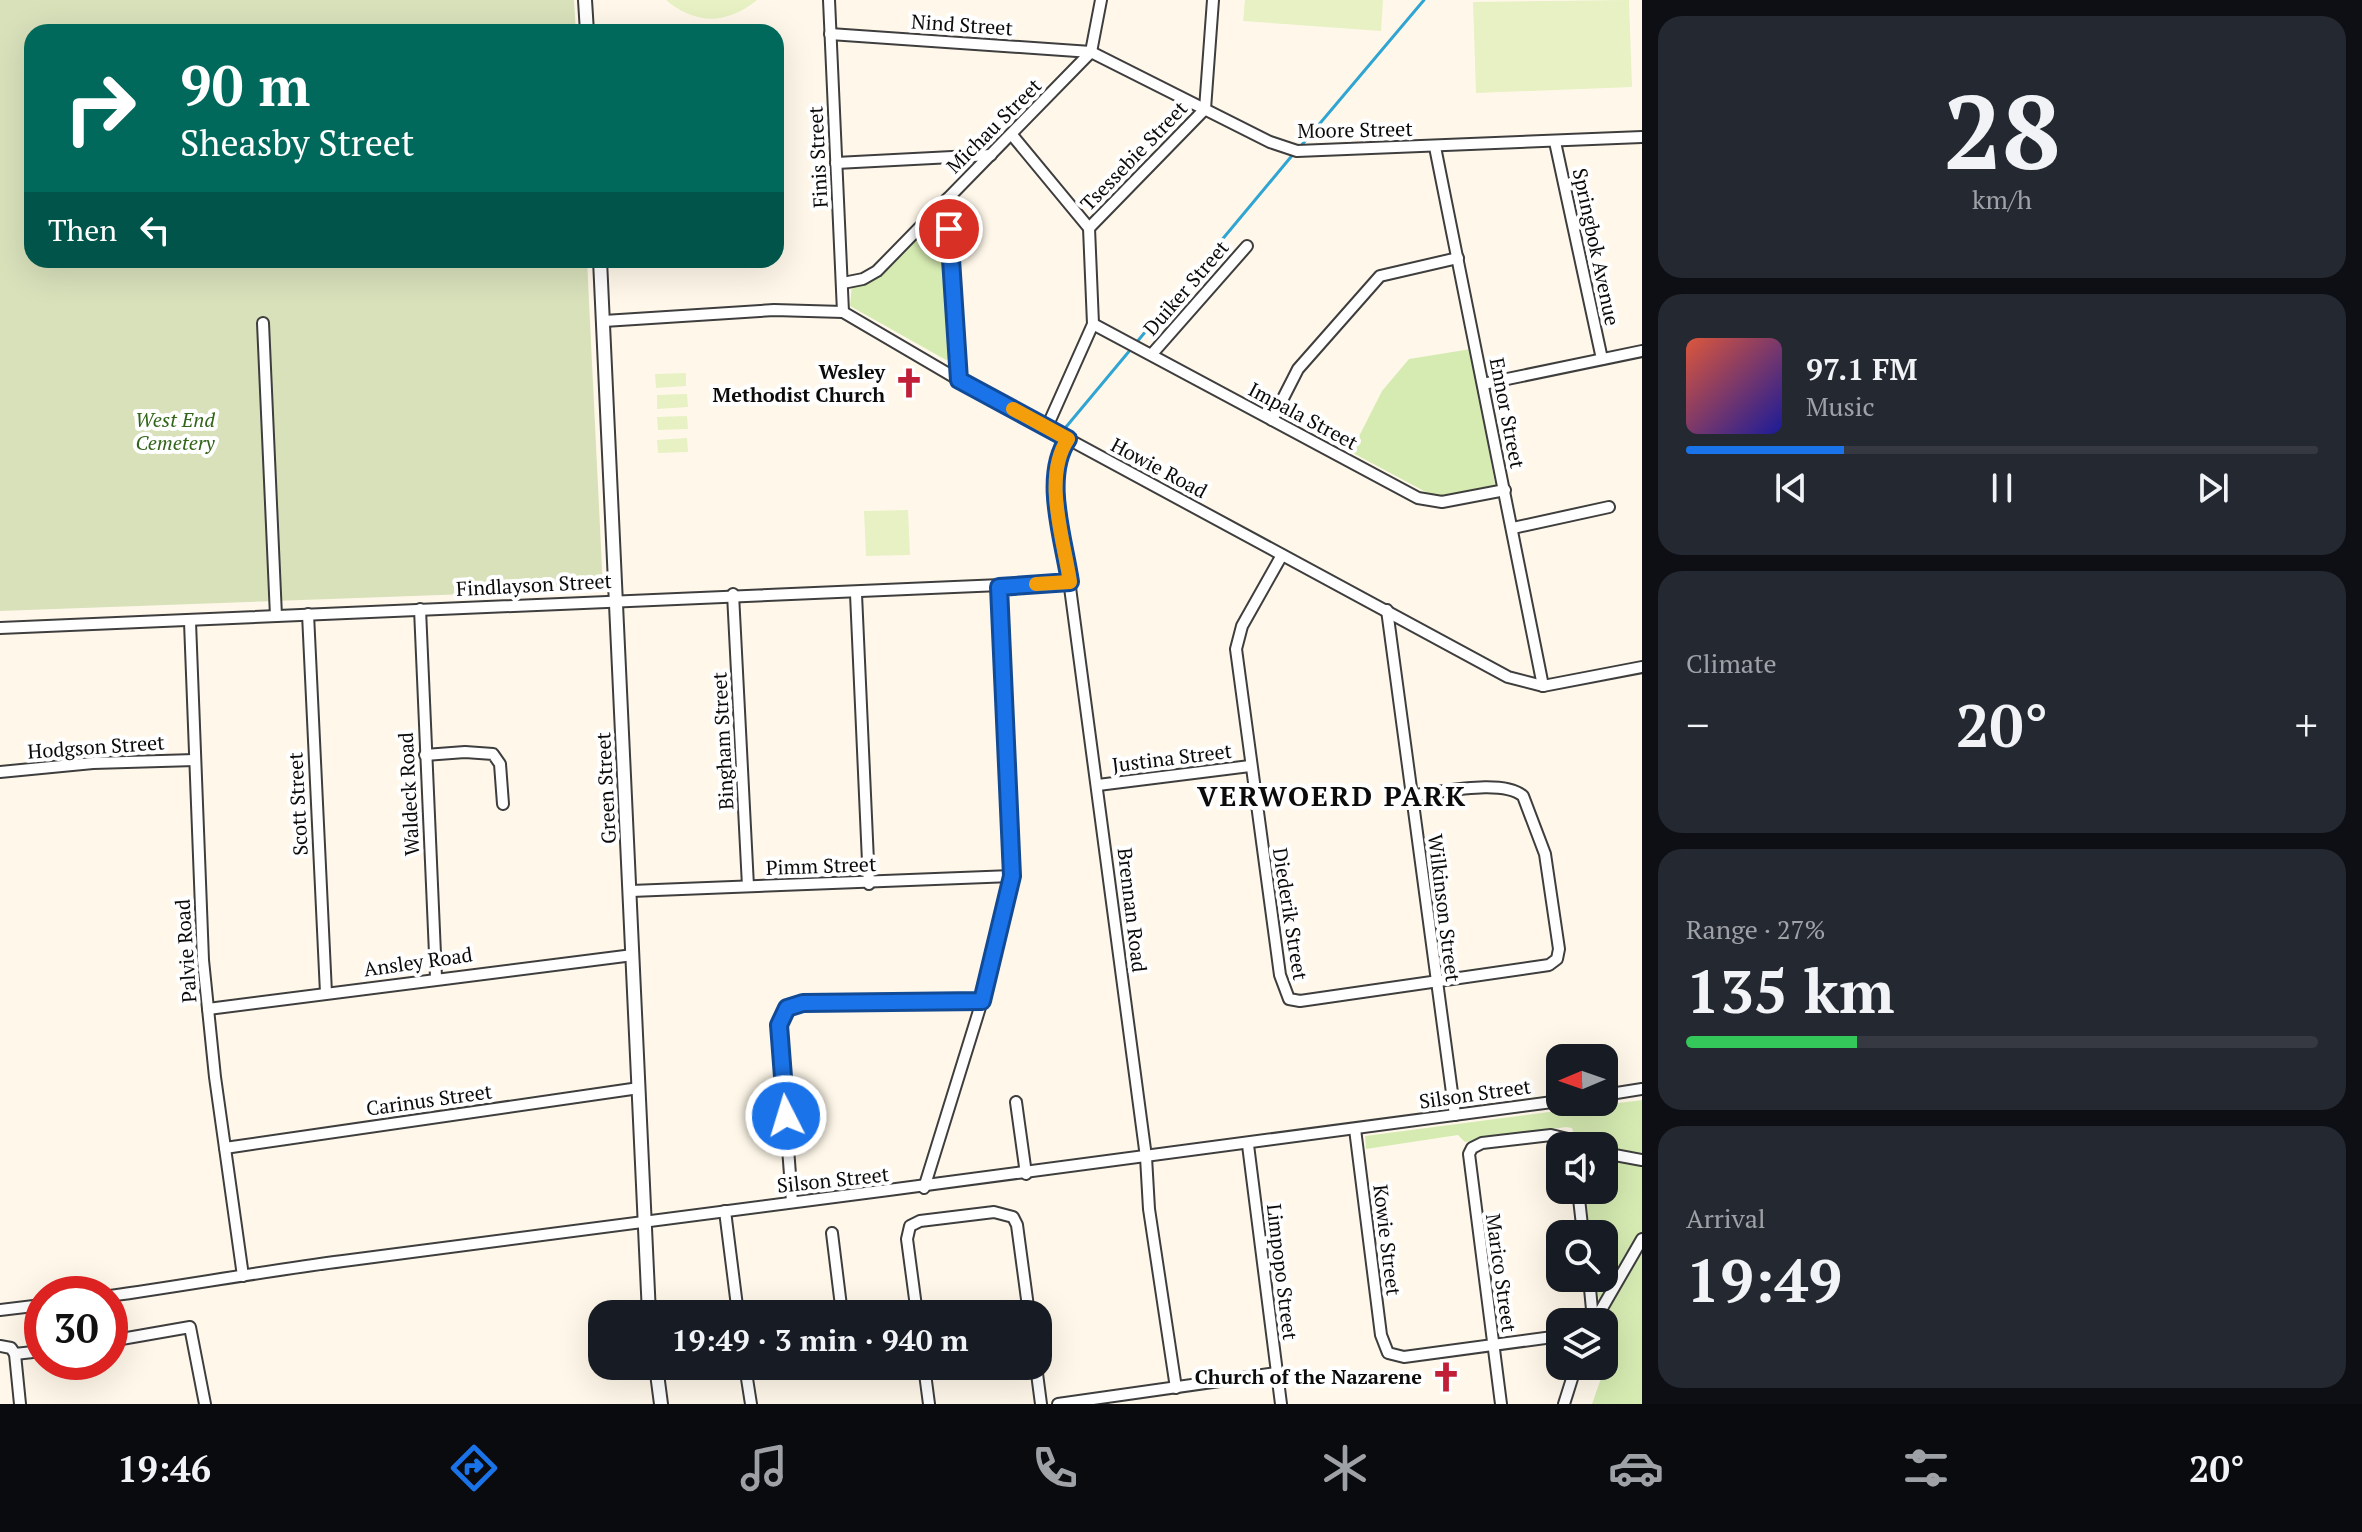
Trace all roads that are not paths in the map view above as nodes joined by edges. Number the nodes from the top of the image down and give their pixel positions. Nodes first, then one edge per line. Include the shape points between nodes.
1 (585, 0) edge
2 (829, 0) edge
3 (1101, 0) edge
4 (1213, 0) edge
5 (586, 24) edge
6 (830, 34) junction
7 (1091, 52) junction
8 (1205, 109) junction
9 (1012, 135) junction
10 (1642, 137) edge
11 (1555, 142) junction
12 (1435, 147) junction
13 (991, 155) junction
14 (836, 163) junction
15 (947, 199) junction
16 (1089, 228) junction
17 (1247, 246) dead end
18 (1458, 258) junction
19 (601, 268) edge
20 (843, 283) junction
21 (843, 312) junction
22 (604, 321) junction
23 (263, 323) dead end
24 (1093, 324) junction
25 (1642, 351) edge
26 (1152, 354) junction
27 (1602, 359) junction
28 (959, 380) junction
29 (1483, 384) junction
30 (1272, 420) junction
31 (1047, 427) junction
32 (1068, 439) junction
33 (1505, 490) junction
34 (1609, 507) dead end
35 (1513, 528) junction
36 (1282, 555) junction
37 (1070, 582) junction
38 (999, 587) junction
39 (733, 594) junction
40 (856, 594) junction
41 (617, 599) junction
42 (420, 609) junction
43 (1387, 610) junction
44 (308, 614) junction
45 (276, 616) junction
46 (190, 622) junction
47 (0, 628) edge
48 (1642, 667) edge
49 (1543, 686) junction
50 (425, 755) junction
51 (195, 760) junction
52 (1250, 766) junction
53 (0, 772) edge
54 (1098, 785) junction
55 (1412, 795) junction
56 (503, 804) dead end
57 (1012, 876) junction
58 (869, 884) junction
59 (748, 886) junction
60 (631, 891) junction
61 (633, 955) junction
62 (436, 977) junction
63 (1435, 983) junction
64 (326, 993) junction
65 (982, 1001) junction
66 (208, 1009) junction
67 (639, 1088) junction
68 (1642, 1089) edge
69 (1618, 1093) edge
70 (1016, 1102) dead end
71 (1546, 1103) edge
72 (1455, 1115) junction
73 (1355, 1129) junction
74 (1546, 1136) edge
75 (1248, 1145) junction
76 (225, 1148) junction
77 (1618, 1156) edge
78 (1146, 1157) junction
79 (1642, 1160) edge
80 (1026, 1174) junction
81 (924, 1188) junction
82 (792, 1202) junction
83 (725, 1211) junction
84 (645, 1221) junction
85 (832, 1233) dead end
86 (1642, 1239) edge
87 (243, 1276) junction
88 (128, 1293) edge
89 (648, 1300) edge
90 (736, 1300) edge
91 (840, 1300) edge
92 (915, 1300) edge
93 (1027, 1300) edge
94 (24, 1307) edge
95 (1601, 1308) edge
96 (0, 1310) edge
97 (128, 1338) edge
98 (1546, 1338) edge
99 (0, 1346) edge
100 (1493, 1346) junction
101 (24, 1353) edge
102 (15, 1354) junction
103 (1276, 1373) junction
104 (658, 1380) edge
105 (747, 1380) edge
106 (926, 1380) edge
107 (1038, 1380) edge
108 (1572, 1380) edge
109 (1176, 1388) junction
110 (20, 1404) edge
111 (205, 1404) edge
112 (661, 1404) edge
113 (751, 1404) edge
114 (929, 1404) edge
115 (1041, 1404) edge
116 (1058, 1404) edge
117 (1281, 1404) edge
118 (1501, 1404) edge
119 (1564, 1404) edge

1 - 5 street
2 - 6 street, Finis Street
3 - 7 street
4 - 8 street
6 - 7 street, Nind Street
6 - 14 street, Finis Street
7 - 8 street, Moore Street
7 - 9 street, Michau Street
8 - 12 street, Moore Street via 1297,151
8 - 16 street, Tsessebie Street
9 - 13 street, Michau Street
9 - 16 street
10 - 11 street, Moore Street
11 - 12 street, Moore Street
11 - 27 street, Springbok Avenue
12 - 18 street, Ennor Street
13 - 14 street
13 - 15 street, Michau Street
14 - 20 street, Finis Street
15 - 20 street, Michau Street via 877,271
15 - 28 street
16 - 24 street
17 - 26 street, Duiker Street
18 - 29 street, Ennor Street
18 - 30 street via 1380,276 1298,369
19 - 22 street, Green Street
20 - 21 street, Finis Street
21 - 22 street, Howie Road via 774,310
21 - 28 street, Howie Road
22 - 41 street, Green Street
23 - 45 street
24 - 26 street, Impala Street
24 - 31 street
25 - 27 street
26 - 30 street, Impala Street
27 - 29 street
28 - 31 street, Howie Road
29 - 33 street, Ennor Street
30 - 33 street, Impala Street via 1429,502
31 - 32 street, Howie Road
32 - 36 street, Howie Road
32 - 37 street, Brennan Road via 1058,459 1057,490
33 - 35 street, Ennor Street
34 - 35 street
35 - 49 street, Ennor Street
36 - 43 street, Howie Road
36 - 52 street, Diederik Street via 1237,641
37 - 38 street, Findlayson Street
37 - 54 street, Brennan Road
38 - 40 street, Findlayson Street
38 - 57 street
39 - 40 street, Findlayson Street
39 - 41 street, Findlayson Street
39 - 59 street, Bingham Street
40 - 58 street
41 - 42 street, Findlayson Street
41 - 60 street, Green Street
42 - 44 street, Findlayson Street
42 - 50 street, Waldeck Road
43 - 49 street, Howie Road via 1508,677
43 - 55 street, Wilkinson Street
44 - 45 street, Findlayson Street
44 - 64 street, Scott Street
45 - 46 street, Findlayson Street
46 - 47 street, Findlayson Street
46 - 51 street, Palvie Road
48 - 49 street, Howie Road
50 - 56 street via 493,754 500,764
50 - 62 street, Waldeck Road
51 - 53 street, Hodgson Street
51 - 66 street, Palvie Road
52 - 54 street, Justina Street
52 - 63 street, Diederik Street via 1285,996 1300,1001
54 - 78 street, Brennan Road
55 - 63 street, Wilkinson Street
55 - 63 street via 1500,787 1523,796 1545,854 1559,949 1549,965
57 - 58 street, Pimm Street
57 - 65 street
58 - 59 street, Pimm Street
59 - 60 street, Pimm Street
60 - 61 street, Green Street
61 - 62 street, Ansley Road
61 - 67 street, Green Street
62 - 64 street, Ansley Road
63 - 72 street, Wilkinson Street
64 - 66 street, Ansley Road
65 - 81 street
65 - 82 street via 803,1003 787,1008 779,1025
66 - 76 street, Palvie Road
67 - 76 street, Carinus Street
67 - 84 street, Green Street
68 - 69 street
70 - 80 street
71 - 72 street, Silson Street
72 - 73 street, Silson Street
73 - 75 street, Silson Street
73 - 100 street, Kowie Street via 1381,1335 1388,1353 1404,1357
74 - 100 street, Marico Street via 1472,1148 1469,1169
75 - 78 street, Silson Street
75 - 103 street, Limpopo Street
76 - 87 street, Palvie Road
77 - 79 street
78 - 80 street, Silson Street
78 - 109 street, Brennan Road
80 - 81 street, Silson Street
81 - 82 street, Silson Street
82 - 83 street, Silson Street
83 - 84 street, Silson Street
83 - 90 street
84 - 87 street, Silson Street
84 - 89 street, Green Street
85 - 91 street
86 - 95 street
87 - 88 street, Silson Street
92 - 93 street via 910,1226 1006,1214 1017,1225
94 - 96 street
97 - 111 street via 190,1327
98 - 100 street
99 - 102 street
100 - 118 street, Marico Street
101 - 102 street
102 - 110 street
103 - 109 street
103 - 117 street, Limpopo Street
104 - 112 street
105 - 113 street
106 - 114 street
107 - 115 street
108 - 119 street
109 - 116 street

